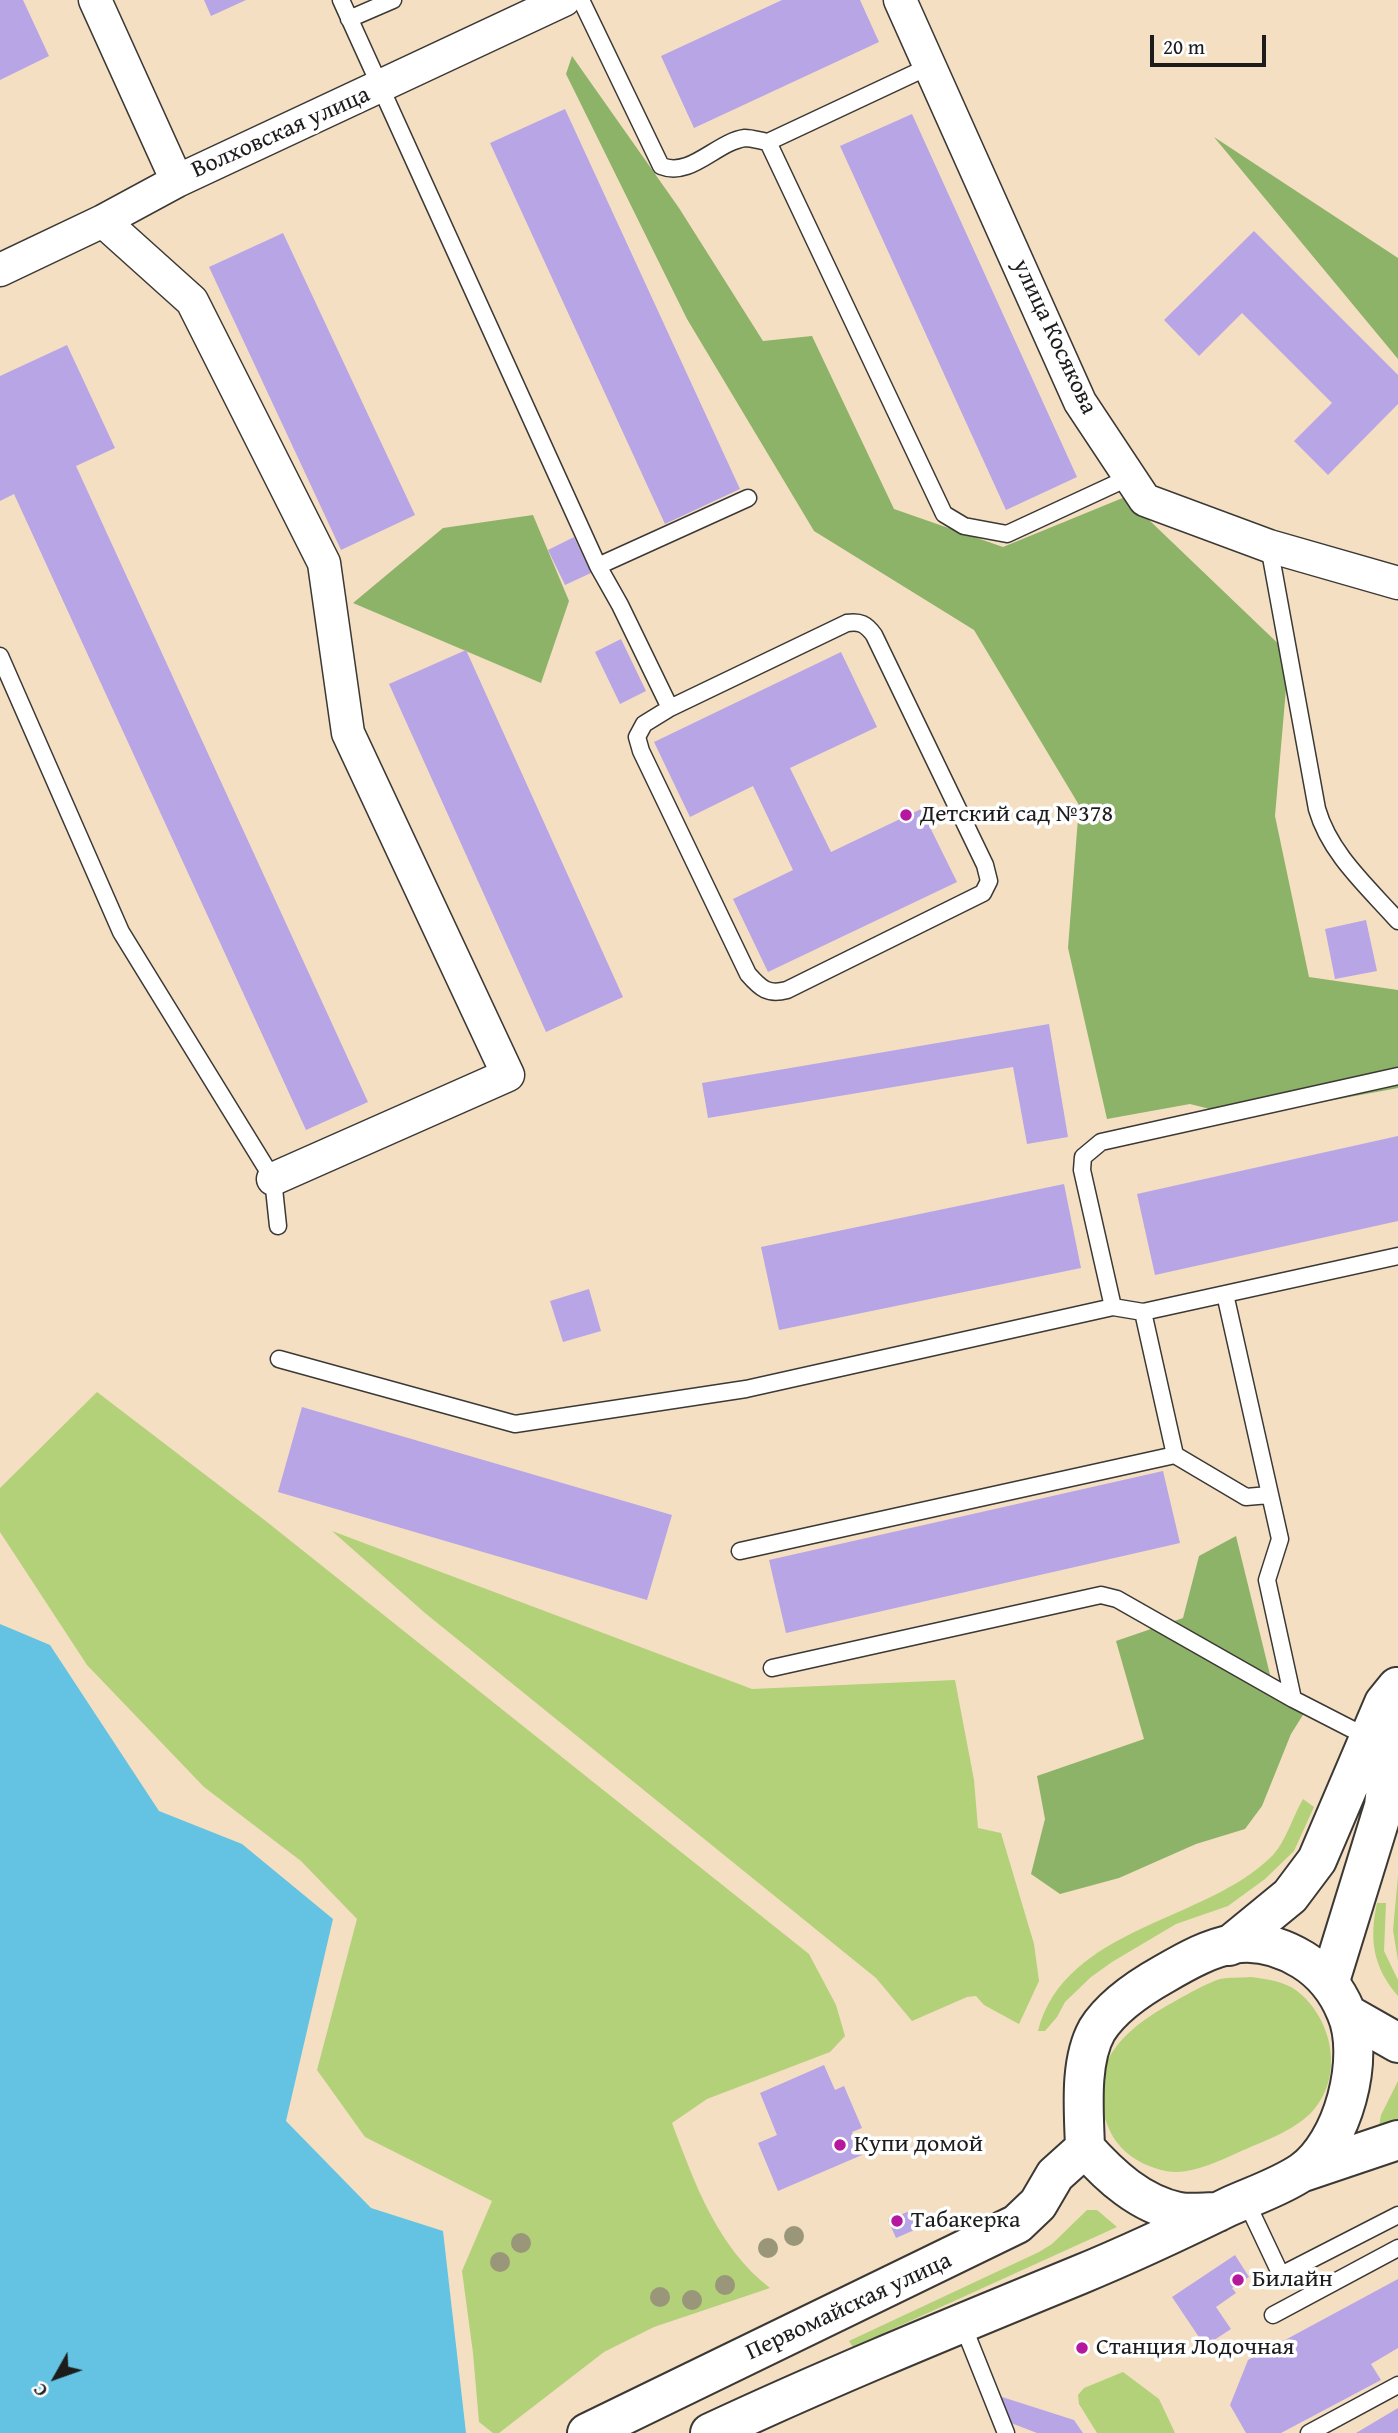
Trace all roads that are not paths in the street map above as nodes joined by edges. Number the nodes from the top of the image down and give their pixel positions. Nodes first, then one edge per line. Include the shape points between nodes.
1 (95, 0) edge
2 (341, 0) edge
3 (393, 0) edge
4 (564, 0) edge
5 (581, 0) edge
6 (900, 0) edge
7 (349, 19) junction
8 (930, 66) junction
9 (382, 87) junction
10 (768, 142) junction
11 (177, 181) junction
12 (103, 221) junction
13 (0, 270) edge
14 (1130, 477) junction
15 (748, 498) dead end
16 (1269, 547) junction
17 (598, 566) junction
18 (1398, 583) edge
19 (0, 656) edge
20 (670, 708) junction
21 (1398, 921) edge
22 (1398, 1076) edge
23 (273, 1179) junction
24 (278, 1226) dead end
25 (1398, 1256) edge
26 (1225, 1294) junction
27 (1113, 1307) junction
28 (1143, 1312) junction
29 (279, 1359) dead end
30 (1175, 1455) junction
31 (1269, 1495) junction
32 (740, 1551) dead end
33 (772, 1668) dead end
34 (1398, 1686) edge
35 (1293, 1699) junction
36 (1369, 1738) junction
37 (1229, 1945) junction
38 (1330, 1981) junction
39 (1348, 2014) junction
40 (1398, 2043) edge
41 (1398, 2140) edge
42 (1085, 2148) junction
43 (1303, 2172) junction
44 (1231, 2206) junction
45 (1398, 2216) edge
46 (1398, 2248) edge
47 (1281, 2275) junction
48 (1295, 2303) junction
49 (1273, 2315) dead end
50 (962, 2323) junction
51 (1398, 2385) edge
52 (587, 2433) edge
53 (710, 2433) edge
54 (1006, 2433) edge
55 (1310, 2433) edge

1 - 11 street
2 - 7 lane
3 - 7 lane
4 - 9 street, Волховская улица
5 - 10 lane via 661,166 682,168 744,138
6 - 8 street, улица Косякова
7 - 9 lane
8 - 10 lane
8 - 14 street, улица Косякова via 1080,402
9 - 11 street, Волховская улица
9 - 17 lane
10 - 14 lane via 944,514 964,526 1007,534
11 - 12 street, Волховская улица
12 - 13 street, Волховская улица
12 - 23 street via 192,301 324,564 348,733 508,1075
14 - 16 street, улица Косякова via 1145,500
15 - 17 lane
16 - 18 street, улица Косякова
16 - 21 lane via 1324,833
17 - 20 lane
19 - 23 lane via 121,932
20 - 20 lane via 644,723 637,737 641,751 748,974 761,989 773,994 787,990 983,893 989,881 985,865 867,626 858,621 847,623
22 - 27 lane via 1090,1148 1083,1157 1082,1170
23 - 24 lane
25 - 26 lane
26 - 28 lane
26 - 31 lane
27 - 28 lane
27 - 29 lane via 746,1388 515,1424
28 - 30 lane
30 - 31 lane via 1246,1497
30 - 32 lane
31 - 35 lane via 1280,1539 1267,1580
33 - 35 lane via 1101,1595 1117,1599
34 - 36 main road via 1384,1703
34 - 38 main road via 1384,1806
35 - 36 lane
36 - 37 main road via 1317,1860 1290,1896
37 - 38 main road via 1255,1941 1281,1947
37 - 42 main road via 1184,1962 1144,1985 1116,2007 1098,2030 1089,2051
38 - 39 main road
39 - 40 main road
39 - 43 main road via 1354,2046 1341,2117 1325,2147
41 - 43 main road
42 - 44 main road via 1120,2185 1179,2212
42 - 52 main road, Первомайская улица via 1055,2175 1038,2204 1008,2230
43 - 44 main road
44 - 47 lane
44 - 50 main road via 1147,2247
45 - 47 lane
46 - 48 lane
47 - 48 lane
48 - 49 lane
50 - 53 main road
50 - 54 lane
51 - 55 lane

